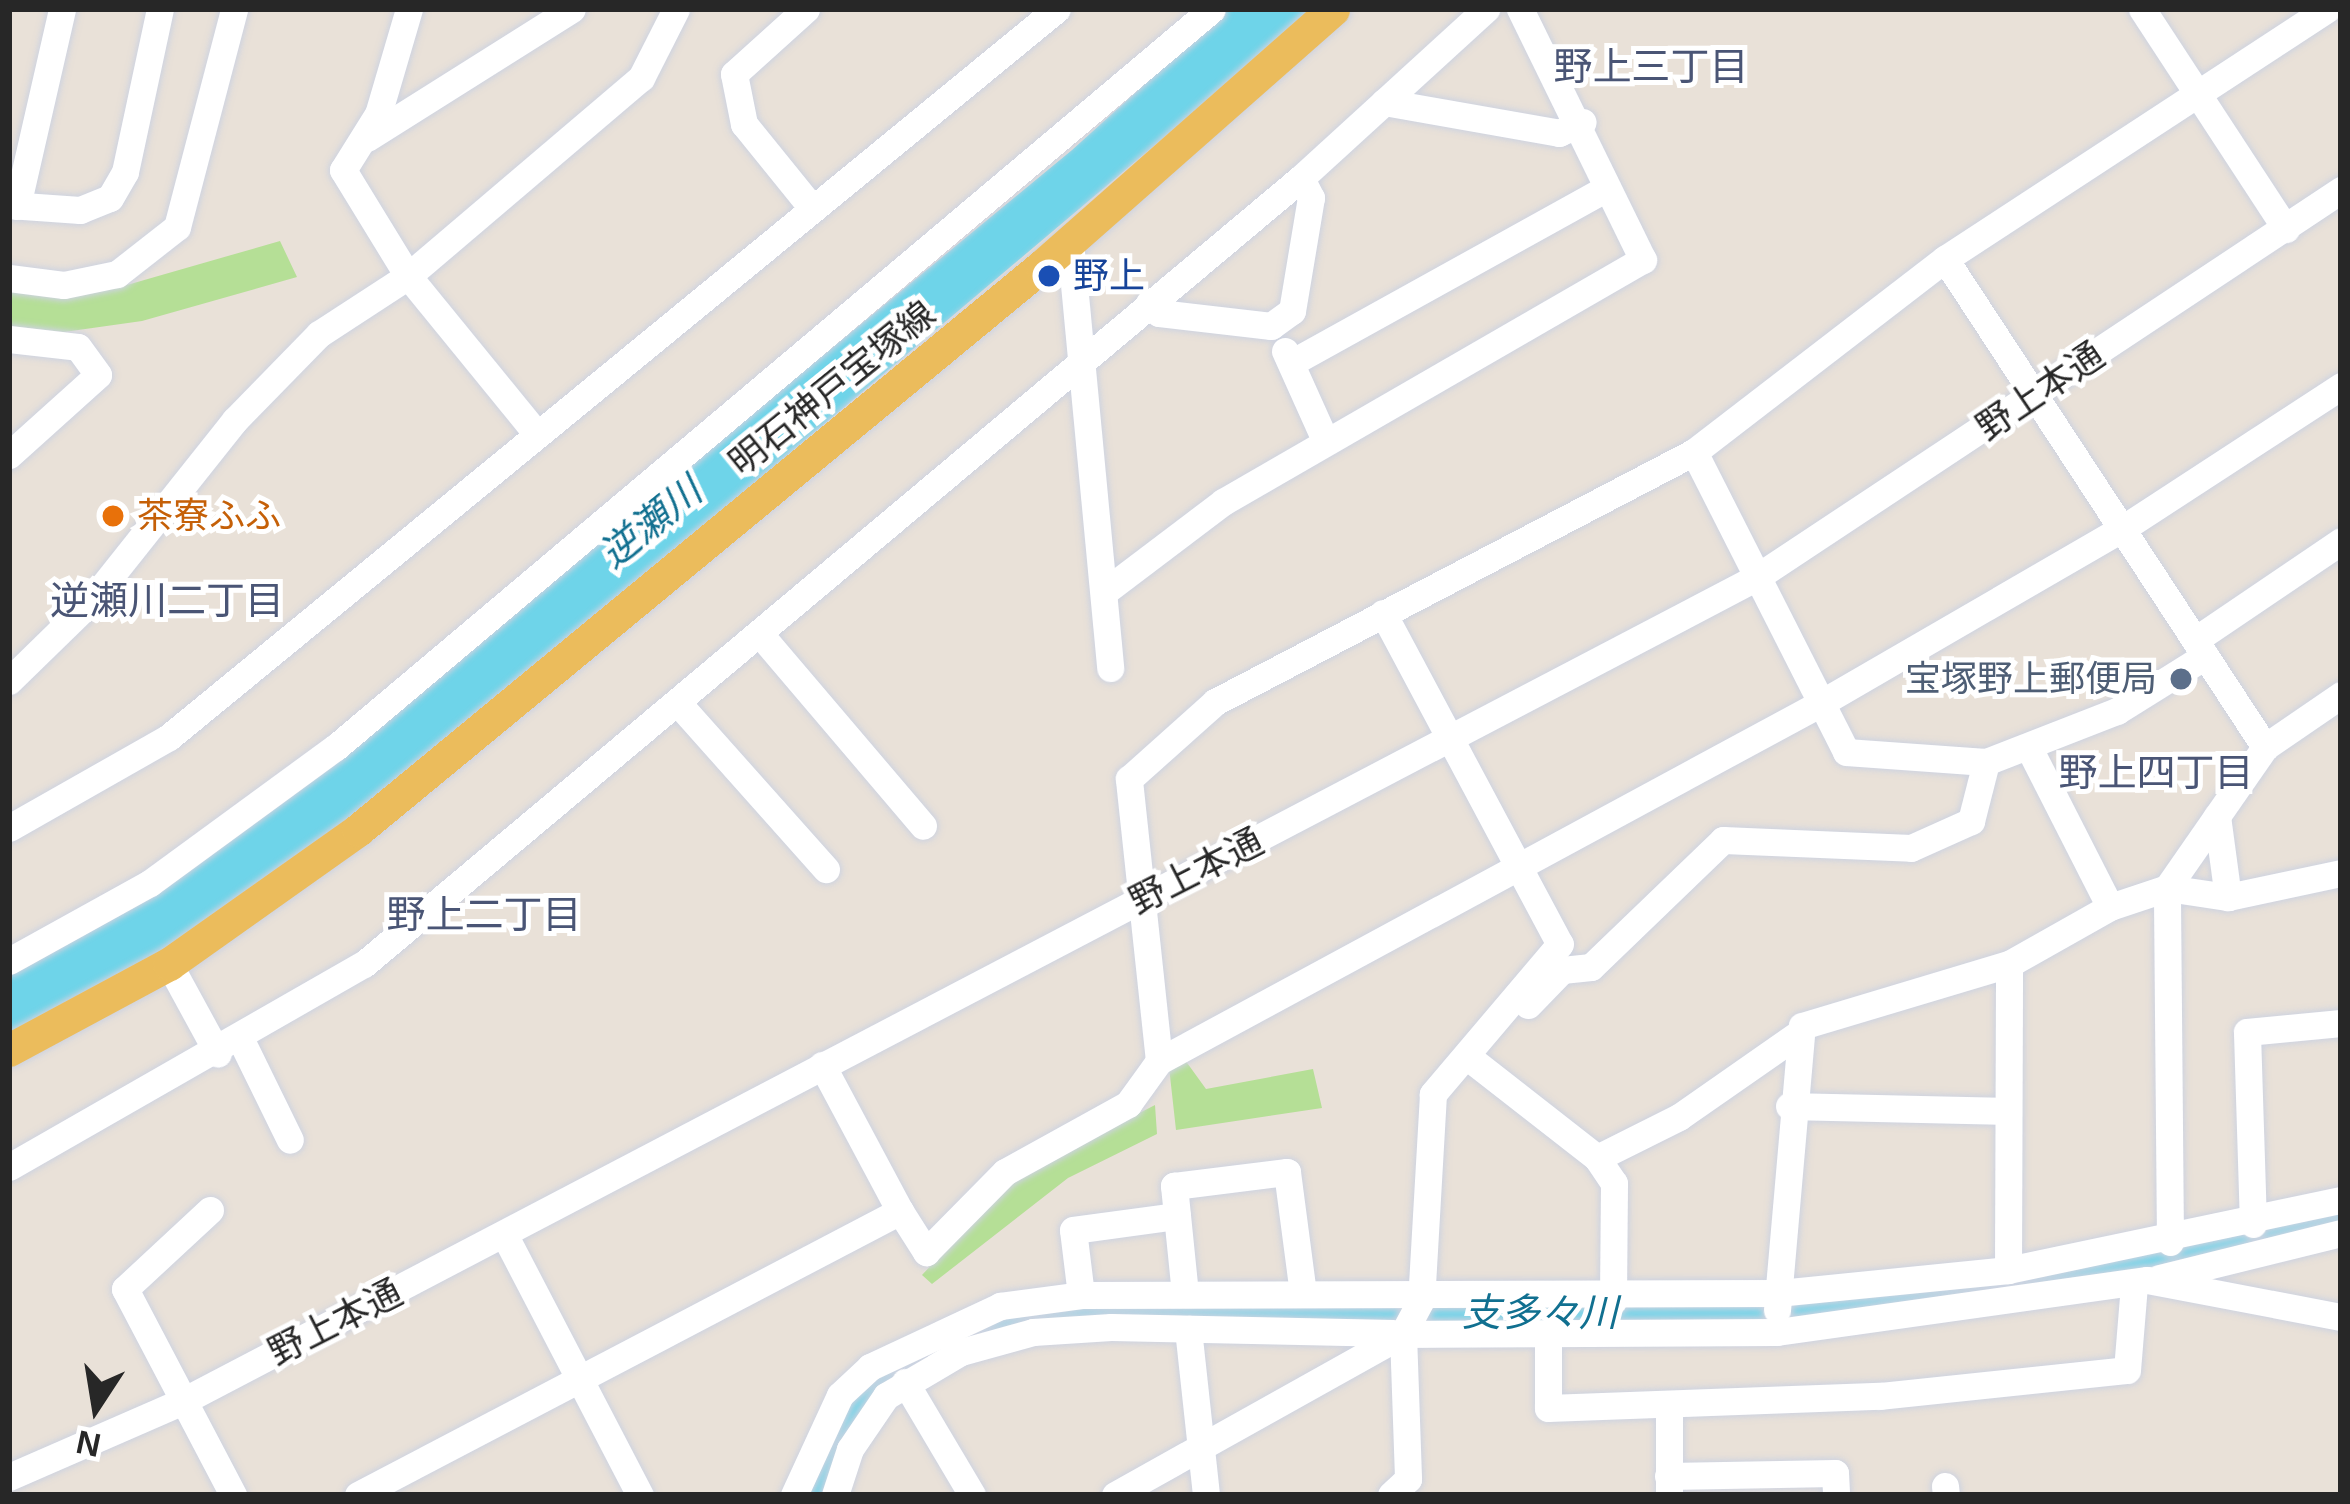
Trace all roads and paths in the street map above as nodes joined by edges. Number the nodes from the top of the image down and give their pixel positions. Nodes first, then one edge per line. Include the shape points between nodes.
1 (62, 9) edge
2 (160, 9) edge
3 (234, 9) edge
4 (409, 9) edge
5 (572, 9) edge
6 (676, 9) edge
7 (806, 9) edge
8 (1212, 9) edge
9 (1334, 9) edge
10 (1486, 9) edge
11 (1520, 9) edge
12 (2142, 9) edge
13 (2326, 9) edge
14 (1046, 14) edge
15 (2198, 93) junction
16 (1384, 102) junction
17 (1583, 122) junction
18 (364, 140) junction
19 (1301, 178) junction
20 (1607, 188) junction
21 (2341, 190) edge
22 (13, 205) edge
23 (812, 208) junction
24 (2286, 229) junction
25 (1070, 242) junction
26 (1945, 259) junction
27 (408, 276) junction
28 (9, 278) edge
29 (1149, 303) junction
30 (1271, 326) junction
31 (9, 339) edge
32 (1080, 361) junction
33 (1291, 363) junction
34 (2341, 386) edge
35 (2037, 393) junction
36 (537, 434) junction
37 (1325, 440) junction
38 (1694, 452) junction
39 (9, 455) edge
40 (2125, 527) junction
41 (2341, 541) edge
42 (1757, 577) junction
43 (1104, 592) junction
44 (1383, 613) junction
45 (759, 633) junction
46 (2200, 648) junction
47 (1110, 668) dead end
48 (9, 682) edge
49 (2341, 695) edge
50 (677, 702) junction
51 (1821, 703) junction
52 (1450, 739) junction
53 (2265, 747) junction
54 (2029, 748) junction
55 (1986, 762) junction
56 (2217, 816) junction
57 (923, 826) dead end
58 (9, 828) edge
59 (1514, 862) junction
60 (826, 869) dead end
61 (2341, 872) edge
62 (2167, 888) junction
63 (2228, 897) junction
64 (1140, 900) junction
65 (2110, 907) junction
66 (9, 961) edge
67 (169, 964) junction
68 (2009, 964) junction
69 (2341, 1023) edge
70 (1795, 1036) junction
71 (229, 1047) junction
72 (9, 1050) edge
73 (1159, 1061) junction
74 (1473, 1061) junction
75 (822, 1066) junction
76 (1444, 1070) junction
77 (1789, 1106) junction
78 (2008, 1112) junction
79 (290, 1140) dead end
80 (1597, 1158) junction
81 (9, 1167) edge
82 (2341, 1200) edge
83 (210, 1210) dead end
84 (900, 1211) junction
85 (1177, 1216) junction
86 (2253, 1224) junction
87 (2341, 1233) edge
88 (504, 1234) junction
89 (2170, 1242) junction
90 (2008, 1270) junction
91 (2141, 1282) junction
92 (1185, 1294) junction
93 (1303, 1294) junction
94 (1082, 1295) junction
95 (1613, 1301) junction
96 (1777, 1311) junction
97 (1412, 1316) junction
98 (2341, 1317) edge
99 (1188, 1329) junction
100 (1548, 1337) junction
101 (580, 1380) junction
102 (905, 1382) junction
103 (183, 1401) junction
104 (1669, 1409) junction
105 (1201, 1444) junction
106 (9, 1477) edge
107 (1668, 1486) edge
108 (233, 1495) edge
109 (358, 1495) edge
110 (640, 1495) edge
111 (794, 1495) edge
112 (835, 1495) edge
113 (971, 1495) edge
114 (1115, 1495) edge
115 (1206, 1495) edge
116 (1391, 1495) edge
117 (1836, 1495) edge

1 - 22 street
2 - 22 street via 125,172 110,198 80,210
3 - 28 street via 178,226 117,274 64,285
4 - 18 street
5 - 18 street
6 - 27 street via 641,78
7 - 23 street via 734,74 744,124
8 - 66 street via 336,747 150,883
9 - 25 main road, 明石神戸宝塚線
10 - 16 street
11 - 17 street
12 - 15 street
13 - 15 street
14 - 23 street
15 - 24 street
15 - 26 street
16 - 17 street via 1559,134
16 - 19 street
17 - 20 street
18 - 27 street via 344,170
19 - 29 street
19 - 30 street via 1311,199 1296,304
20 - 33 street
20 - 37 street via 1643,260
21 - 24 street, 野上本通
23 - 36 street
24 - 35 street, 野上本通
25 - 32 street
25 - 67 main road, 明石神戸宝塚線 via 358,830
26 - 35 street
26 - 38 street
27 - 36 street
27 - 48 street via 319,334 235,420 91,601
29 - 30 street via 1159,313
29 - 32 street
30 - 33 street
31 - 39 street via 78,347 98,375
32 - 43 street
32 - 45 street
33 - 37 street
34 - 40 street
35 - 40 street
35 - 42 street, 野上本通
36 - 58 street via 169,737
37 - 43 street
38 - 42 street
38 - 44 street
40 - 46 street
40 - 51 street
41 - 46 street
42 - 51 street
42 - 52 street, 野上本通
43 - 47 street
44 - 52 street
44 - 64 street via 1215,702 1129,779
45 - 50 street
45 - 57 street
46 - 53 street
46 - 54 street via 2116,711
49 - 53 street
50 - 60 street
50 - 71 street via 364,964
51 - 55 street via 1846,752
51 - 59 street
52 - 59 street
52 - 64 street, 野上本通
53 - 56 street
54 - 55 street
54 - 65 street
55 - 74 street via 1971,821 1911,848 1723,840 1591,967 1562,970
56 - 62 street
56 - 63 street
59 - 73 street
59 - 76 street via 1560,944
61 - 63 street
62 - 63 street
62 - 65 street
62 - 89 street
64 - 73 street
64 - 75 street, 野上本通
65 - 68 street
67 - 71 street
67 - 72 main road, 明石神戸宝塚線
68 - 70 street via 1843,1007
68 - 78 street
69 - 86 street via 2247,1032
70 - 77 street
70 - 80 street via 1678,1117
71 - 79 street
71 - 81 street
73 - 84 street via 1128,1104 1005,1172 926,1252
74 - 76 street
74 - 80 street
75 - 84 street
75 - 88 street, 野上本通
76 - 97 street via 1424,1129
77 - 78 street
77 - 96 street
78 - 90 street
80 - 95 street via 1614,1183
82 - 86 street
83 - 103 street via 124,1289
84 - 101 street
85 - 92 street
85 - 93 street via 1174,1186 1287,1172
85 - 94 street via 1073,1230
86 - 89 street
87 - 91 street
88 - 101 street
88 - 103 street, 野上本通
89 - 90 street
90 - 96 street
91 - 96 street
91 - 98 street
91 - 104 street via 2127,1370
92 - 93 street
92 - 94 street
93 - 97 street
94 - 111 street via 1000,1306 894,1349 840,1395
95 - 96 street
95 - 97 street
96 - 100 street
97 - 99 street
97 - 100 street
97 - 105 street
97 - 116 street via 1408,1479
99 - 102 street via 1033,1332 961,1352
99 - 105 street
100 - 104 street via 1548,1408
101 - 109 street
101 - 110 street
102 - 112 street via 850,1449
102 - 113 street
103 - 106 street, 野上本通
103 - 108 street
104 - 107 street
105 - 114 street
105 - 115 street
107 - 117 street via 1834,1473

